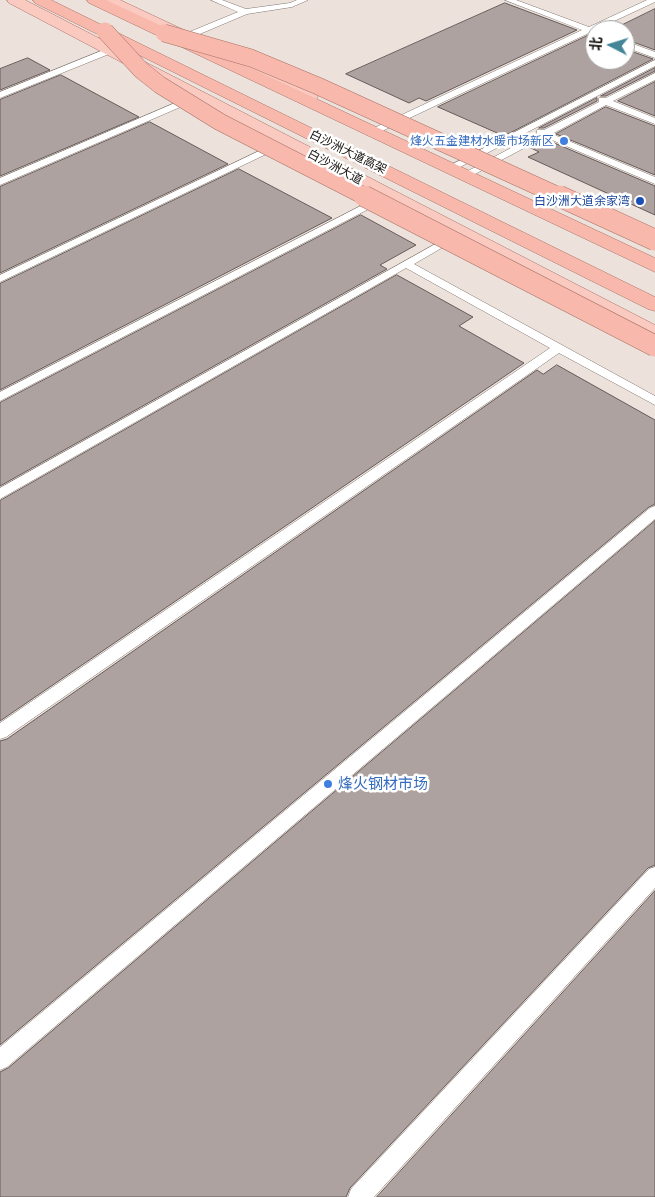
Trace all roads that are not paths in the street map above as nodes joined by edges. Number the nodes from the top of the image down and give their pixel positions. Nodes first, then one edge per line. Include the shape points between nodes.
1 (14, 0) edge
2 (40, 0) edge
3 (94, 0) edge
4 (108, 0) edge
5 (216, 0) edge
6 (248, 0) edge
7 (304, 0) edge
8 (509, 0) edge
9 (515, 0) edge
10 (654, 0) edge
11 (228, 8) junction
12 (538, 11) junction
13 (245, 12) junction
14 (615, 20) edge
15 (585, 29) edge
16 (105, 31) junction
17 (176, 32) junction
18 (585, 35) edge
19 (111, 50) junction
20 (635, 50) edge
21 (654, 62) edge
22 (655, 76) edge
23 (0, 95) edge
24 (592, 95) junction
25 (199, 96) junction
26 (607, 101) junction
27 (655, 121) edge
28 (529, 127) junction
29 (379, 129) junction
30 (545, 134) junction
31 (286, 142) junction
32 (463, 169) junction
33 (0, 182) edge
34 (655, 182) edge
35 (388, 195) junction
36 (461, 233) junction
37 (655, 240) edge
38 (655, 260) edge
39 (406, 264) junction
40 (655, 266) edge
41 (0, 279) edge
42 (655, 304) edge
43 (655, 334) edge
44 (655, 346) edge
45 (559, 348) junction
46 (0, 397) edge
47 (655, 401) edge
48 (0, 494) edge
49 (655, 512) edge
50 (0, 732) edge
51 (655, 875) edge
52 (0, 1060) edge
53 (359, 1197) edge

1 - 19 main road, 白沙洲大道
2 - 16 highway, 白沙洲大道高架
3 - 17 highway, 白沙洲大道高架
4 - 17 main road
5 - 11 lane
6 - 11 lane
7 - 13 lane via 292,5
8 - 12 lane
9 - 12 lane via 541,2
10 - 14 lane
11 - 13 lane
12 - 15 lane
13 - 17 lane
16 - 42 highway, 白沙洲大道高架
16 - 44 highway, bridge via 141,70 220,122
17 - 29 main road
17 - 37 highway, bridge via 318,86
17 - 40 highway, 白沙洲大道高架, bridge
18 - 29 lane
19 - 23 lane
19 - 25 main road, 白沙洲大道
20 - 21 lane
21 - 24 lane
22 - 26 lane
24 - 26 lane
24 - 28 lane
25 - 31 main road, 白沙洲大道
25 - 33 lane
26 - 27 lane
26 - 30 lane
28 - 30 lane
28 - 32 lane
29 - 32 main road
30 - 32 lane
30 - 34 lane
31 - 35 main road, 白沙洲大道
31 - 41 lane
32 - 38 main road
35 - 36 main road, 白沙洲大道
35 - 46 lane
36 - 39 lane
36 - 43 main road, 白沙洲大道
39 - 45 lane
39 - 48 lane
45 - 47 lane
45 - 50 lane
49 - 52 lane
51 - 53 lane

